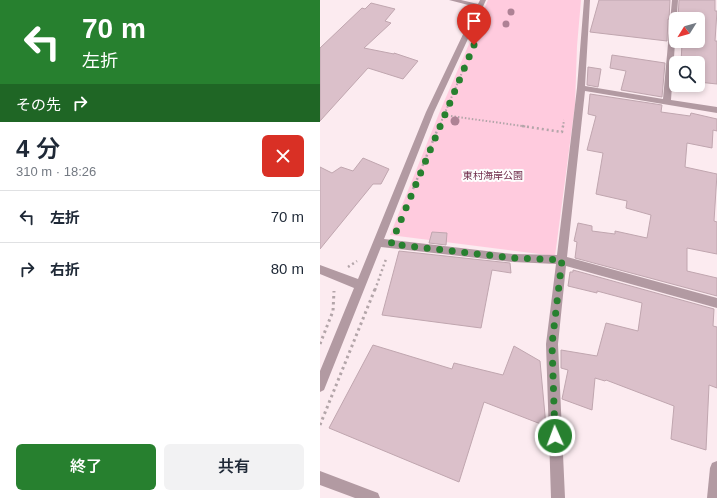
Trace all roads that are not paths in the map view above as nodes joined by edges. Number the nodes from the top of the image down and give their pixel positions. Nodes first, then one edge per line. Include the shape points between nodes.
1 (452, 0) edge
2 (586, 0) edge
3 (675, 0) edge
4 (481, 3) edge
5 (581, 88) junction
6 (667, 102) junction
7 (717, 110) edge
8 (378, 242) junction
9 (562, 260) junction
10 (320, 269) edge
11 (360, 285) junction
12 (717, 303) edge
13 (320, 386) edge
14 (717, 468) edge
15 (320, 478) edge
16 (373, 498) edge
17 (558, 498) edge
18 (714, 498) edge

1 - 4 street
2 - 5 street
3 - 6 street
4 - 8 street via 430,112
5 - 6 street
5 - 9 street
6 - 7 street
8 - 9 street via 513,258
8 - 11 street
9 - 12 street
9 - 17 street via 552,344
10 - 11 street
11 - 13 street
14 - 18 street
15 - 16 street

